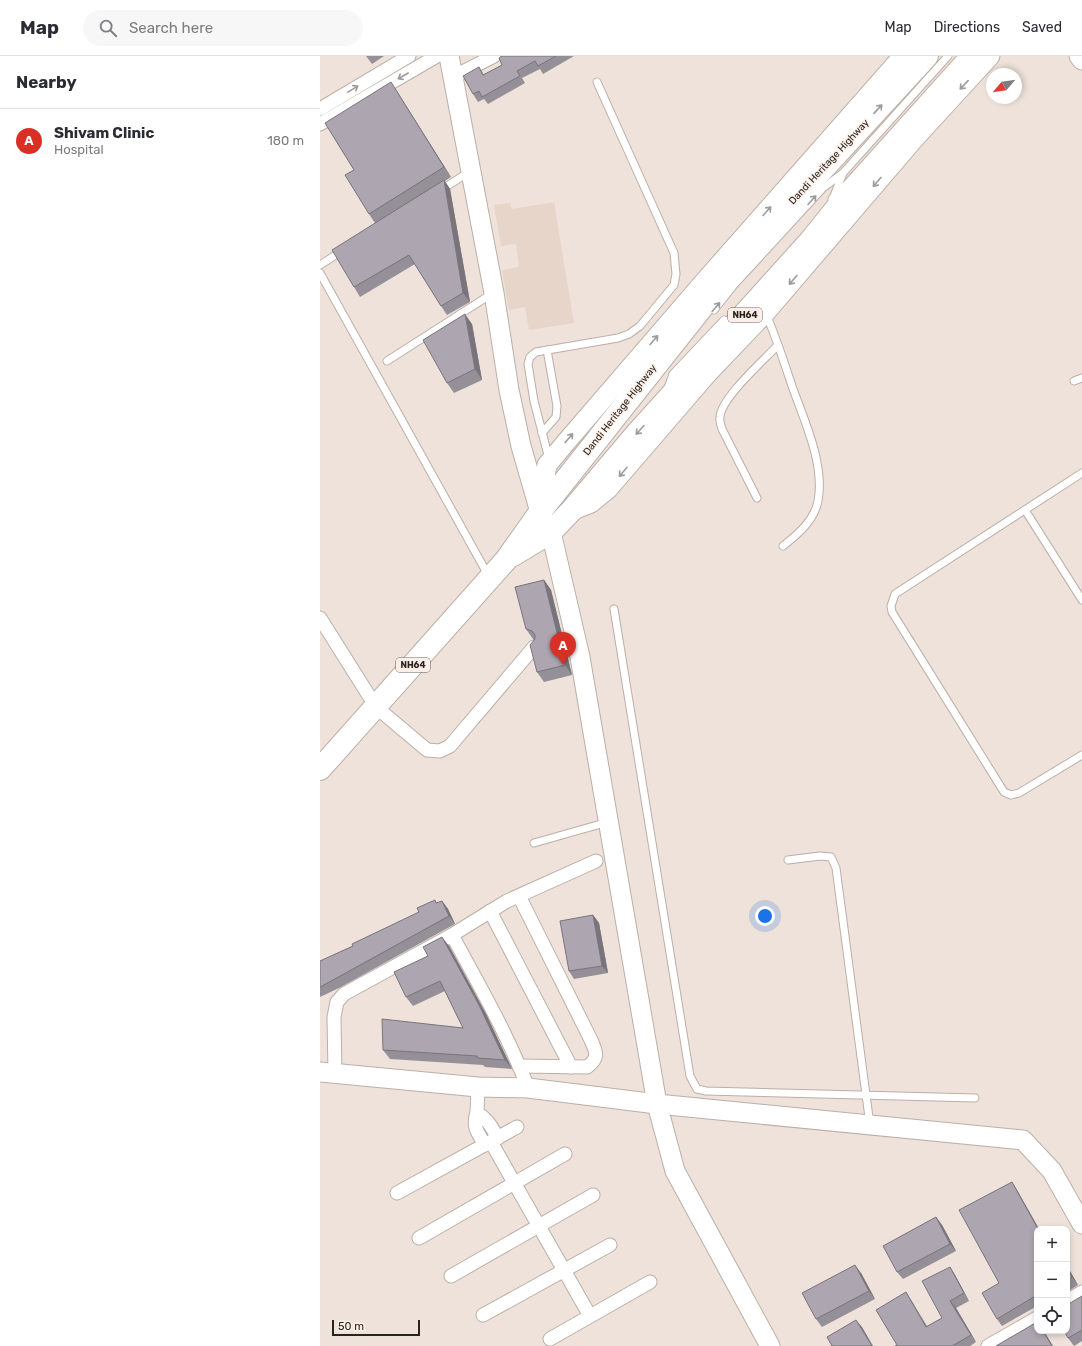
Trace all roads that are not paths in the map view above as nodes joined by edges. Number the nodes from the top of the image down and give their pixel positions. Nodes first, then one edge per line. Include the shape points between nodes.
1 (409, 56) edge
2 (437, 56) edge
3 (449, 56) edge
4 (494, 56) edge
5 (904, 56) edge
6 (927, 56) edge
7 (948, 56) edge
8 (972, 56) edge
9 (990, 56) edge
10 (1079, 56) edge
11 (1082, 60) edge
12 (453, 77) junction
13 (597, 82) dead end
14 (320, 110) edge
15 (320, 124) edge
16 (471, 172) junction
17 (843, 173) junction
18 (437, 192) edge
19 (825, 207) dead end
20 (349, 247) edge
21 (320, 265) edge
22 (320, 274) edge
23 (494, 293) junction
24 (763, 305) junction
25 (709, 315) dead end
26 (728, 316) dead end
27 (778, 345) junction
28 (547, 350) junction
29 (387, 361) dead end
30 (1082, 378) edge
31 (1074, 381) dead end
32 (667, 400) junction
33 (628, 413) dead end
34 (542, 433) junction
35 (580, 461) junction
36 (550, 462) junction
37 (1082, 473) edge
38 (757, 498) dead end
39 (546, 504) junction
40 (1025, 510) junction
41 (571, 511) junction
42 (551, 532) junction
43 (783, 546) dead end
44 (506, 560) junction
45 (490, 578) junction
46 (1082, 600) edge
47 (614, 609) dead end
48 (320, 618) edge
49 (534, 647) edge
50 (376, 707) junction
51 (1082, 755) edge
52 (320, 769) edge
53 (608, 822) junction
54 (534, 843) dead end
55 (596, 860) dead end
56 (788, 860) dead end
57 (519, 896) junction
58 (490, 911) junction
59 (452, 935) junction
60 (519, 1066) junction
61 (571, 1066) junction
62 (328, 1072) edge
63 (478, 1087) junction
64 (528, 1088) junction
65 (866, 1096) junction
66 (975, 1098) dead end
67 (657, 1104) junction
68 (870, 1125) junction
69 (517, 1127) dead end
70 (491, 1142) junction
71 (565, 1154) dead end
72 (514, 1183) junction
73 (397, 1193) dead end
74 (593, 1195) dead end
75 (1082, 1224) edge
76 (538, 1226) junction
77 (419, 1238) dead end
78 (610, 1245) dead end
79 (564, 1271) junction
80 (451, 1276) dead end
81 (650, 1282) dead end
82 (1082, 1292) edge
83 (1070, 1298) edge
84 (483, 1315) dead end
85 (590, 1316) junction
86 (1034, 1320) edge
87 (550, 1339) dead end
88 (770, 1346) edge
89 (988, 1346) edge

14 -> 1 street
2 -> 15 street
3 - 12 street
4 - 12 street
36 -> 5 street via 704,282
35 -> 6 highway, Dandi Heritage Highway / NH64 via 742,257
7 - 17 lane
8 - 24 highway, NH64 via 848,194
9 -> 24 street
10 - 11 street
12 - 16 street
13 - 28 lane via 674,253 674,285 640,326 629,334
16 - 18 lane
16 - 23 street
17 - 19 lane via 834,196
25 -> 17 lane via 823,188
20 - 21 lane
22 - 45 lane
23 - 29 lane
23 - 39 street via 509,390 521,446
24 - 27 lane
24 - 32 highway, NH64
24 -> 41 street via 608,489 591,503
26 - 32 lane via 673,374 668,385
27 - 38 lane via 734,391 722,408 720,418 722,429
27 - 43 lane via 814,449 819,481 818,502 810,518 801,531
28 - 34 lane via 557,406 556,417
28 - 34 lane via 536,352 530,357 528,364
30 - 31 lane
32 -> 41 highway, NH64
33 - 35 lane via 592,456
34 - 36 lane
35 - 39 highway, Dandi Heritage Highway / NH64
36 - 39 street via 545,476
37 - 40 lane
39 - 42 street
39 - 44 highway, Dandi Heritage Highway / NH64
40 - 46 lane
40 - 51 lane via 895,594 892,612 1004,792 1011,795 1019,793
41 - 42 highway, NH64
42 - 44 highway, NH64
42 - 53 street via 580,657
44 - 45 highway, Dandi Heritage Highway / NH64
45 - 50 highway, Dandi Heritage Highway / NH64
47 - 65 lane via 690,1076 697,1089 706,1091
48 - 50 street
49 - 50 street via 450,746 440,751 427,750
50 - 52 highway, Dandi Heritage Highway / NH64
53 - 54 lane
53 - 67 street
55 - 57 street
56 - 65 lane via 831,857 836,868
57 - 58 street
57 - 61 street via 596,1054 594,1062 587,1067
58 - 59 street
58 - 61 street
59 - 60 street
59 - 62 street via 344,994 337,1002
60 - 61 street
60 - 64 street
62 - 63 street
63 - 64 street
63 - 70 street via 475,1127
64 - 67 street
65 - 66 lane
65 - 68 lane
67 - 68 street
67 - 88 street via 675,1172
68 - 75 street via 1023,1140 1052,1171
69 - 70 street
70 - 72 street
70 - 73 street
71 - 72 street
72 - 76 street
72 - 77 street
74 - 76 street
76 - 79 street
76 - 80 street
78 - 79 street
79 - 84 street
79 - 85 street
81 - 85 street
82 - 83 street
85 - 87 street
86 - 89 street

